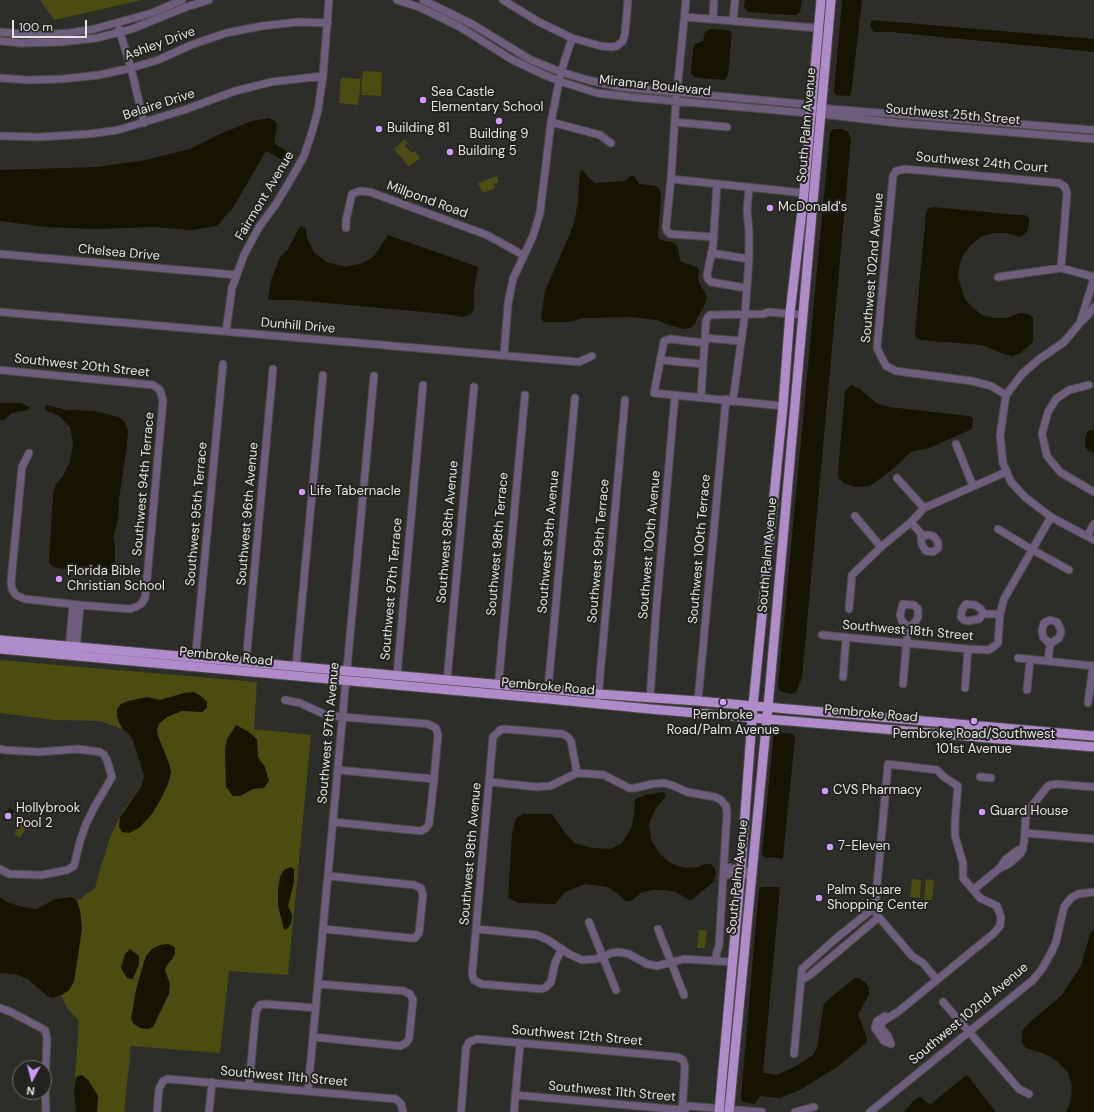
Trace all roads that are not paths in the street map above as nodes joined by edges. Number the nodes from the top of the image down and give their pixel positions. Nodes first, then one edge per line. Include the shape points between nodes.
1 (182, 0) edge
2 (209, 0) edge
3 (329, 0) edge
4 (397, 0) edge
5 (423, 0) edge
6 (502, 0) edge
7 (628, 0) edge
8 (686, 0) edge
9 (714, 0) edge
10 (735, 0) edge
11 (821, 0) edge
12 (831, 0) edge
13 (685, 17) junction
14 (713, 19) junction
15 (734, 21) junction
16 (328, 23) junction
17 (118, 24) junction
18 (818, 28) junction
19 (0, 32) edge
20 (120, 33) junction
21 (572, 38) junction
22 (0, 41) edge
23 (131, 68) junction
24 (561, 72) junction
25 (323, 76) junction
26 (0, 78) edge
27 (559, 81) junction
28 (677, 93) junction
29 (676, 102) junction
30 (811, 109) junction
31 (821, 110) junction
32 (551, 122) junction
33 (675, 122) junction
34 (144, 123) junction
35 (728, 127) dead end
36 (1094, 130) edge
37 (0, 136) edge
38 (1094, 139) edge
39 (611, 143) dead end
40 (896, 171) joint
41 (671, 179) junction
42 (717, 184) junction
43 (749, 187) junction
44 (804, 193) junction
45 (346, 228) dead end
46 (714, 237) junction
47 (712, 253) junction
48 (0, 254) edge
49 (523, 255) junction
50 (749, 259) junction
51 (1061, 268) junction
52 (237, 275) junction
53 (998, 277) dead end
54 (1094, 278) edge
55 (746, 288) junction
56 (1094, 307) edge
57 (0, 312) edge
58 (745, 314) junction
59 (790, 316) junction
60 (803, 317) junction
61 (1080, 323) junction
62 (226, 331) junction
63 (705, 340) junction
64 (741, 341) junction
65 (504, 355) junction
66 (592, 356) dead end
67 (660, 360) junction
68 (223, 364) dead end
69 (703, 364) junction
70 (273, 368) dead end
71 (0, 370) edge
72 (323, 375) dead end
73 (374, 376) dead end
74 (423, 385) dead end
75 (1089, 385) dead end
76 (474, 387) dead end
77 (160, 390) joint
78 (525, 395) dead end
79 (675, 395) junction
80 (1006, 395) junction
81 (701, 397) junction
82 (575, 398) dead end
83 (625, 400) dead end
84 (730, 400) junction
85 (783, 406) junction
86 (956, 444) dead end
87 (29, 453) dead end
88 (1006, 472) junction
89 (897, 478) dead end
90 (974, 486) junction
91 (1094, 492) edge
92 (924, 508) junction
93 (855, 516) dead end
94 (1050, 517) junction
95 (911, 522) junction
96 (1094, 524) edge
97 (998, 529) dead end
98 (923, 536) dead end
99 (1086, 536) junction
100 (1094, 540) edge
101 (881, 547) junction
102 (1031, 550) junction
103 (1069, 570) dead end
104 (77, 605) junction
105 (849, 608) dead end
106 (983, 614) dead end
107 (1000, 614) junction
108 (908, 627) dead end
109 (822, 635) dead end
110 (846, 639) junction
111 (0, 640) edge
112 (907, 644) junction
113 (1050, 644) dead end
114 (968, 649) junction
115 (0, 650) edge
116 (73, 651) junction
117 (195, 657) junction
118 (1018, 658) dead end
119 (1030, 660) junction
120 (1048, 661) junction
121 (246, 662) junction
122 (296, 666) junction
123 (1093, 666) edge
124 (194, 667) junction
125 (347, 671) junction
126 (397, 675) junction
127 (843, 677) dead end
128 (447, 680) junction
129 (346, 681) junction
130 (498, 684) junction
131 (903, 684) dead end
132 (548, 688) junction
133 (966, 688) dead end
134 (1027, 690) dead end
135 (598, 694) junction
136 (497, 695) junction
137 (650, 698) junction
138 (285, 700) dead end
139 (698, 701) junction
140 (1088, 703) dead end
141 (597, 704) junction
142 (753, 705) junction
143 (768, 706) junction
144 (342, 717) junction
145 (752, 717) junction
146 (766, 718) junction
147 (990, 727) junction
148 (1094, 736) edge
149 (989, 738) junction
150 (1094, 747) edge
151 (0, 749) edge
152 (338, 770) junction
153 (577, 774) junction
154 (980, 777) dead end
155 (991, 778) dead end
156 (434, 779) junction
157 (490, 782) junction
158 (1094, 787) edge
159 (333, 822) junction
160 (1025, 833) junction
161 (1094, 840) edge
162 (0, 870) edge
163 (724, 871) junction
164 (741, 872) junction
165 (751, 873) junction
166 (329, 876) junction
167 (973, 890) junction
168 (1094, 892) edge
169 (873, 910) junction
170 (879, 918) junction
171 (589, 922) dead end
172 (324, 929) junction
173 (476, 929) junction
174 (658, 929) dead end
175 (562, 949) junction
176 (603, 957) junction
177 (716, 961) junction
178 (733, 962) junction
179 (672, 963) junction
180 (801, 980) junction
181 (937, 980) junction
182 (318, 984) junction
183 (616, 990) dead end
184 (684, 995) dead end
185 (943, 1002) dead end
186 (0, 1008) edge
187 (316, 1008) junction
188 (891, 1016) dead end
189 (968, 1032) junction
190 (314, 1037) junction
191 (520, 1043) junction
192 (794, 1054) dead end
193 (212, 1082) junction
194 (249, 1086) junction
195 (308, 1091) junction
196 (1029, 1094) dead end
197 (515, 1095) junction
198 (719, 1110) edge
199 (729, 1110) edge
200 (814, 1110) edge
201 (683, 1111) edge
202 (46, 1112) edge
203 (157, 1112) edge
204 (210, 1112) edge
205 (403, 1112) edge
206 (461, 1112) edge
207 (514, 1112) edge
208 (762, 1112) edge
209 (795, 1112) edge
210 (870, 1112) edge

1 - 17 street
2 - 20 street
3 - 16 street, Fairmont Avenue
4 - 27 street, Miramar Boulevard via 442,18 511,59
5 - 24 street, Miramar Boulevard via 472,24 531,60
6 - 21 street
7 - 21 street via 625,33 617,46 601,46
8 - 13 street
9 - 14 street
10 - 15 street
11 - 18 main road, South Palm Avenue
12 - 31 main road, South Palm Avenue
13 - 14 street
13 - 28 street
14 - 15 street
15 - 18 street
16 - 23 street, Ashley Drive via 298,22 226,33
16 - 25 street, Fairmont Avenue
17 - 19 street via 69,33
17 - 20 street
18 - 30 main road, South Palm Avenue
20 - 22 street via 61,42
20 - 23 street
21 - 24 street
23 - 26 street, Ashley Drive via 62,79
23 - 34 street
24 - 27 street
24 - 28 street, Miramar Boulevard via 620,87
25 - 34 street, Belaire Drive via 271,82 235,91
25 - 52 street, Fairmont Avenue via 318,110 304,156 292,179 251,240
27 - 29 street, Miramar Boulevard via 608,95
27 - 32 street
28 - 29 street
28 - 30 street, Miramar Boulevard
29 - 30 street, Miramar Boulevard
29 - 33 street
30 - 31 street, Southwest 25th Street
30 - 44 main road, South Palm Avenue
31 - 36 street, Southwest 25th Street
31 - 38 street, Southwest 25th Street via 898,123
31 - 60 main road, South Palm Avenue
32 - 39 street via 600,135
32 - 49 street via 540,213 533,236
33 - 35 street
33 - 41 street
34 - 37 street, Belaire Drive via 89,134
40 - 51 street, Southwest 24th Court via 905,168 1059,182 1065,187 1066,193
40 - 80 street, Southwest 102nd Avenue via 893,176 877,348 886,366 896,371 972,381 991,386
41 - 42 street
41 - 46 street via 667,231 670,234
42 - 43 street
42 - 46 street
43 - 44 street
43 - 50 street, Southwest 100th Terrace
44 - 59 main road, South Palm Avenue
45 - 49 street, Millpond Road via 352,194 360,191 370,192 487,235
46 - 47 street
47 - 50 street
47 - 55 street via 708,280
48 - 52 street, Chelsea Drive
49 - 65 street via 513,279 508,304
50 - 55 street, Southwest 100th Terrace
51 - 53 street
51 - 54 street
52 - 62 street, Fairmont Avenue via 232,288
54 - 61 street
55 - 58 street, Southwest 100th Terrace
56 - 61 street
57 - 62 street, Dunhill Drive
58 - 59 street
58 - 63 street via 710,315 706,321
58 - 64 street, Southwest 100th Terrace
59 - 60 street
59 - 85 main road, South Palm Avenue
60 - 143 main road, South Palm Avenue
61 - 80 street via 1064,342 1023,373
62 - 65 street, Dunhill Drive
63 - 64 street
63 - 67 street via 664,341
63 - 69 street
64 - 84 street, Southwest 100th Terrace
65 - 66 street, Dunhill Drive via 579,362
67 - 69 street
67 - 79 street via 654,393
68 - 117 street, Southwest 95th Terrace
69 - 81 street
70 - 121 street, Southwest 96th Avenue
71 - 77 street, Southwest 20th Street via 153,385
72 - 122 street
73 - 125 street, Southwest 97th Avenue
74 - 126 street, Southwest 97th Terrace
75 - 91 street via 1069,390 1056,399 1048,412 1042,434 1047,456 1060,472
76 - 128 street, Southwest 98th Avenue
77 - 104 street, Southwest 94th Terrace via 163,401 145,598 141,604 130,609
78 - 130 street, Southwest 98th Terrace
79 - 81 street
79 - 137 street, Southwest 100th Avenue
80 - 88 street via 1000,436
81 - 84 street
82 - 132 street, Southwest 99th Avenue
83 - 135 street, Southwest 99th Terrace
84 - 85 street
84 - 139 street, Southwest 100th Terrace
85 - 142 main road, South Palm Avenue
86 - 90 street
87 - 104 street via 22,467 12,589 16,595 25,599
88 - 90 street
88 - 94 street via 1011,482 1025,497
89 - 92 street
90 - 92 street
92 - 95 street
93 - 101 street
94 - 99 street
94 - 102 street
95 - 98 street
95 - 101 street
96 - 99 street
97 - 102 street
99 - 100 street
101 - 105 street via 852,575
102 - 103 street
102 - 107 street via 1004,599
104 - 116 street
106 - 107 street
107 - 114 street, Southwest 18th Street via 998,643 988,650
108 - 112 street
109 - 110 street, Southwest 18th Street
110 - 112 street, Southwest 18th Street
110 - 127 street
111 - 116 main road, Pembroke Road
112 - 114 street, Southwest 18th Street
112 - 131 street
113 - 120 street
114 - 133 street
115 - 116 main road, Pembroke Road
116 - 117 main road, Pembroke Road
116 - 124 main road, Pembroke Road
117 - 121 main road, Pembroke Road
117 - 124 street, Southwest 95th Terrace
118 - 119 street
119 - 120 street
119 - 134 street
120 - 123 street
121 - 122 main road, Pembroke Road
122 - 125 main road, Pembroke Road
123 - 140 street
124 - 129 main road, Pembroke Road
125 - 126 main road, Pembroke Road
125 - 129 street, Southwest 97th Avenue
126 - 128 main road, Pembroke Road
128 - 130 main road, Pembroke Road
129 - 136 main road, Pembroke Road
129 - 144 street, Southwest 97th Avenue
130 - 132 main road, Pembroke Road
130 - 136 street, Southwest 98th Terrace
132 - 135 main road, Pembroke Road
135 - 137 main road, Pembroke Road
135 - 141 street, Southwest 99th Terrace
136 - 141 main road, Pembroke Road
137 - 139 main road, Pembroke Road
138 - 144 street
139 - 142 main road, Pembroke Road
141 - 145 main road, Pembroke Road
142 - 143 main road, Pembroke Road
142 - 145 main road, South Palm Avenue
143 - 146 main road, South Palm Avenue
143 - 147 main road, Pembroke Road
144 - 152 street, Southwest 97th Avenue
144 - 156 street via 428,724 436,728 438,735
145 - 146 main road, Pembroke Road
145 - 164 main road, South Palm Avenue
146 - 149 main road, Pembroke Road
146 - 165 main road, South Palm Avenue
147 - 148 main road, Pembroke Road
147 - 149 street
149 - 150 main road, Pembroke Road
151 - 162 street via 39,752 78,749 100,752 107,760 112,777 84,830 74,866 42,875 9,874
152 - 156 street
152 - 159 street, Southwest 97th Avenue
153 - 157 street via 550,786
153 - 157 street, Southwest 98th Avenue via 568,736 504,729 494,737
153 - 163 street via 604,775 630,788 657,783 669,784 686,792 721,800 726,806 727,814
154 - 155 street
156 - 159 street via 429,824 421,831
157 - 173 street, Southwest 98th Avenue
158 - 160 street via 1050,785 1028,811
159 - 166 street, Southwest 97th Avenue
160 - 161 street
160 - 167 street via 1021,853
163 - 164 street
163 - 177 street
164 - 165 street
164 - 178 main road, South Palm Avenue
165 - 199 main road, South Palm Avenue
166 - 172 street, Southwest 97th Avenue
166 - 172 street via 414,885 421,888 423,895 419,933 415,938
167 - 169 street via 963,878 963,863 955,836 958,786 938,770 888,764
167 - 181 street via 982,900 997,906 1001,917 1000,926
168 - 189 street, Southwest 102nd Avenue via 1084,892 1071,898 1064,907 1056,942 1042,969 1033,980
169 - 170 street
169 - 180 street via 802,969
170 - 180 street
170 - 181 street
171 - 176 street
172 - 182 street, Southwest 97th Avenue
173 - 175 street via 537,936
173 - 175 street, Southwest 98th Avenue via 472,974 474,980 481,984 538,989 546,987 551,982 555,963
174 - 179 street
175 - 176 street via 582,960
176 - 179 street via 618,952 629,954 647,964 657,966
176 - 183 street
177 - 178 street
177 - 179 street via 684,959
178 - 198 main road, South Palm Avenue
179 - 184 street
180 - 192 street
181 - 188 street
182 - 187 street, Southwest 97th Avenue
182 - 190 street via 404,991 410,994 413,1000 409,1039 400,1046
185 - 189 street
186 - 202 street via 45,1030
187 - 190 street, Southwest 97th Avenue
187 - 194 street via 260,1005 256,1011
189 - 196 street via 1018,1089
189 - 210 street, Southwest 102nd Avenue
190 - 195 street, Southwest 97th Avenue
191 - 197 street
191 - 201 street, Southwest 12th Street via 677,1057 683,1060 685,1066
191 - 206 street, Southwest 12th Street via 477,1039 469,1042 466,1048
193 - 194 street, Southwest 11th Street
193 - 203 street, Southwest 11th Street via 168,1079 159,1088
193 - 204 street
194 - 195 street, Southwest 11th Street
195 - 205 street, Southwest 11th Street via 396,1099 401,1104
197 - 201 street, Southwest 11th Street
197 - 207 street
198 - 199 street, Southwest 11th Street
198 - 201 street, Southwest 11th Street via 689,1106
199 - 208 street, Southwest 11th Street
200 - 209 street

